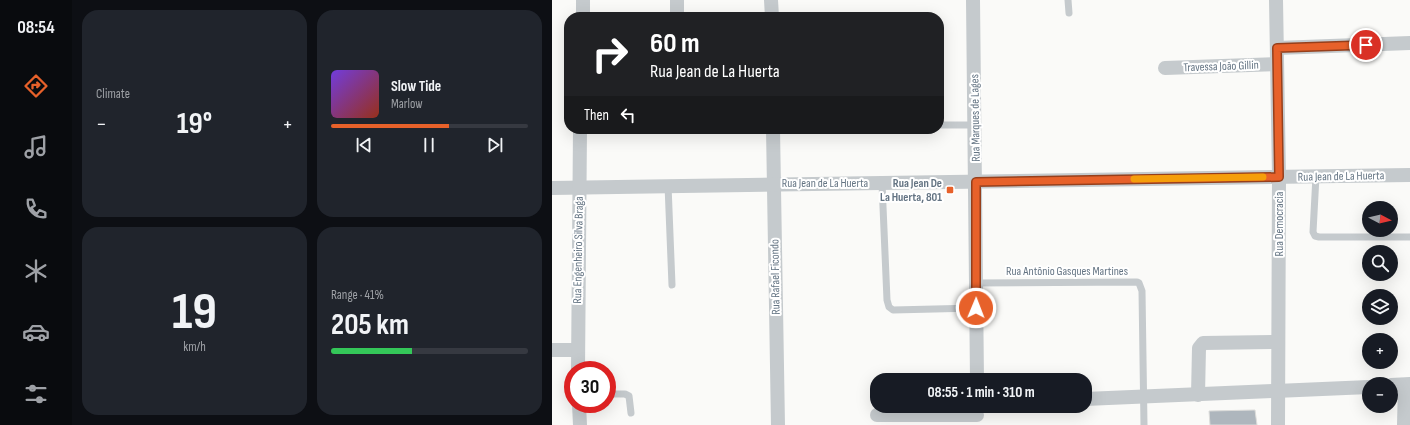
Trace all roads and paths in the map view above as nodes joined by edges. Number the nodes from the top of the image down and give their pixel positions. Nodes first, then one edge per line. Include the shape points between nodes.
1 (583, 0) edge
2 (677, 0) edge
3 (771, 0) edge
4 (973, 0) edge
5 (1068, 0) edge
6 (1276, 0) edge
7 (583, 12) edge
8 (677, 12) edge
9 (772, 12) edge
10 (1068, 13) dead end
11 (1410, 43) edge
12 (1277, 48) junction
13 (1277, 64) junction
14 (1165, 68) dead end
15 (944, 125) edge
16 (975, 125) junction
17 (580, 134) edge
18 (773, 134) edge
19 (1410, 175) edge
20 (1316, 176) junction
21 (1279, 177) junction
22 (976, 182) junction
23 (774, 183) junction
24 (882, 183) junction
25 (668, 185) junction
26 (579, 187) junction
27 (552, 188) edge
28 (1410, 237) edge
29 (976, 283) junction
30 (672, 285) dead end
31 (976, 308) junction
32 (1278, 342) junction
33 (552, 350) edge
34 (577, 350) junction
35 (578, 361) edge
36 (976, 373) edge
37 (1402, 385) edge
38 (1362, 387) edge
39 (1279, 391) junction
40 (616, 394) edge
41 (1198, 395) junction
42 (1144, 397) junction
43 (1092, 399) edge
44 (579, 413) edge
45 (631, 413) dead end
46 (877, 415) dead end
47 (977, 415) edge
48 (580, 425) edge
49 (778, 425) edge
50 (1144, 425) edge
51 (1278, 425) edge
52 (1404, 425) edge

1 - 7 street
2 - 8 street
3 - 9 street
4 - 16 street, Rua Marques de Lages
5 - 10 lane
6 - 12 street, Rua Democracia
11 - 12 street
12 - 13 street, Rua Democracia
13 - 14 street, Travessa João Gillin
13 - 21 street, Rua Democracia
15 - 16 lane
16 - 22 street, Rua Marques de Lages
17 - 26 street, Rua Engenheiro Silva Braga
18 - 23 street, Rua Rafael Ficondo
19 - 20 street, Rua Jean de La Huerta
20 - 21 street, Rua Jean de La Huerta
20 - 28 lane via 1313,232 1315,236
21 - 22 street, Rua Jean de La Huerta
21 - 32 street, Rua Democracia
22 - 24 street, Rua Jean de La Huerta
22 - 29 street, Rua Marques de Lages
23 - 24 street, Rua Jean de La Huerta
23 - 25 street, Rua Jean de La Huerta
23 - 49 street, Rua Rafael Ficondo
24 - 31 lane via 889,307 893,310
25 - 26 street, Rua Jean de La Huerta
25 - 30 lane
26 - 27 street, Rua Jean de La Huerta
26 - 34 street, Rua Engenheiro Silva Braga
29 - 31 street, Rua Marques de Lages
29 - 42 lane, Rua Antônio Gasques Martines via 1140,283
31 - 36 street, Rua Marques de Lages
32 - 39 street, Rua Democracia
32 - 41 street via 1203,343 1199,348
33 - 34 street
34 - 35 street, Rua Engenheiro Silva Braga
37 - 52 street
38 - 39 street
39 - 41 street
39 - 51 street, Rua Democracia
40 - 45 lane via 629,396
41 - 42 street
42 - 43 street
42 - 50 lane
44 - 48 street
46 - 47 street

